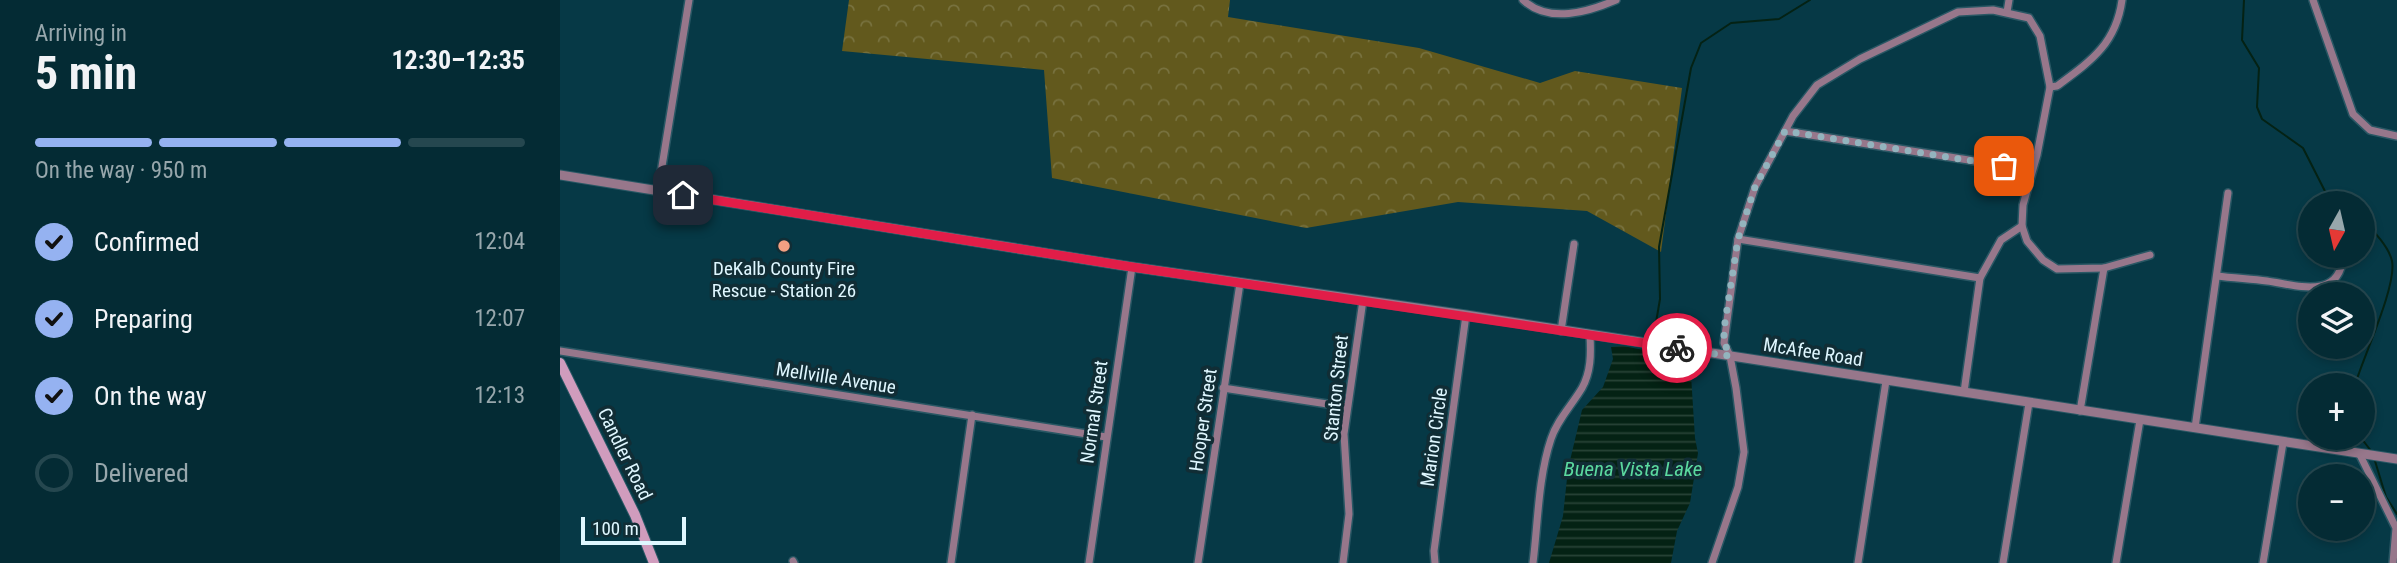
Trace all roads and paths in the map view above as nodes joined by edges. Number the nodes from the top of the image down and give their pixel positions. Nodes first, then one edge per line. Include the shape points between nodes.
1 (690, 0) edge
2 (1523, 0) edge
3 (1616, 0) edge
4 (2009, 0) edge
5 (2122, 0) edge
6 (2313, 0) edge
7 (2007, 12) junction
8 (2050, 87) junction
9 (1785, 131) junction
10 (2397, 136) edge
11 (2032, 170) junction
12 (560, 175) edge
13 (658, 191) junction
14 (2228, 193) dead end
15 (2022, 226) junction
16 (1738, 239) junction
17 (1574, 244) dead end
18 (2150, 255) dead end
19 (1132, 267) junction
20 (2104, 268) junction
21 (2341, 268) edge
22 (2217, 276) junction
23 (1980, 278) junction
24 (1240, 283) junction
25 (1363, 300) junction
26 (1466, 315) junction
27 (1561, 331) junction
28 (1590, 335) junction
29 (560, 351) edge
30 (1730, 356) junction
31 (560, 363) edge
32 (1886, 381) junction
33 (1223, 388) junction
34 (1964, 392) junction
35 (2029, 403) junction
36 (1347, 407) junction
37 (2080, 411) junction
38 (972, 415) junction
39 (2140, 421) junction
40 (2194, 428) junction
41 (1106, 437) junction
42 (2283, 443) junction
43 (2360, 455) junction
44 (2397, 459) edge
45 (650, 562) edge
46 (951, 563) edge
47 (1089, 563) edge
48 (1198, 563) edge
49 (1343, 563) edge
50 (1435, 563) edge
51 (1533, 563) edge
52 (1712, 563) edge
53 (1858, 563) edge
54 (2003, 563) edge
55 (2116, 563) edge
56 (2263, 563) edge
57 (2393, 563) edge

1 - 13 street
2 - 3 street via 1538,10 1580,13
4 - 7 street
5 - 8 street via 2118,23 2108,41 2090,62
6 - 10 street via 2353,114 2370,130
7 - 8 street via 2034,23
7 - 9 street via 1958,12 1860,59 1817,85
8 - 11 street
9 - 11 street
9 - 16 street via 1755,187
11 - 15 street
12 - 13 street, McAfee Road
13 - 19 street, McAfee Road
14 - 22 street
15 - 20 street via 2027,241 2057,268
15 - 23 street via 2001,240
16 - 23 street
16 - 30 street via 1724,329
17 - 27 street
18 - 20 street
19 - 24 street, McAfee Road
19 - 41 street, Normal Street
20 - 37 street
21 - 22 street via 2322,287 2307,288
22 - 40 street
23 - 34 street
24 - 25 street, McAfee Road
24 - 33 street, Hooper Street
25 - 26 street, McAfee Road
25 - 36 street, Stanton Street
26 - 27 street, McAfee Road
26 - 50 street, Marion Circle
27 - 28 street, McAfee Road
28 - 30 street, McAfee Road
28 - 51 street via 1586,379 1554,430 1544,464
29 - 38 street, Mellville Avenue
30 - 32 street, McAfee Road
30 - 52 street via 1744,452 1738,487
31 - 45 main road, Candler Road via 635,515
32 - 34 street, McAfee Road
32 - 53 street
33 - 36 street
33 - 48 street, Hooper Street
34 - 35 street, McAfee Road
35 - 37 street, McAfee Road
35 - 54 street
36 - 49 street, Stanton Street via 1349,514
37 - 39 street, McAfee Road
38 - 41 street, Mellville Avenue
38 - 46 street
39 - 40 street, McAfee Road
39 - 55 street
40 - 42 street, McAfee Road
41 - 47 street, Normal Street
42 - 43 street, McAfee Road
42 - 56 street
43 - 44 street, McAfee Road
43 - 57 street via 2396,528

